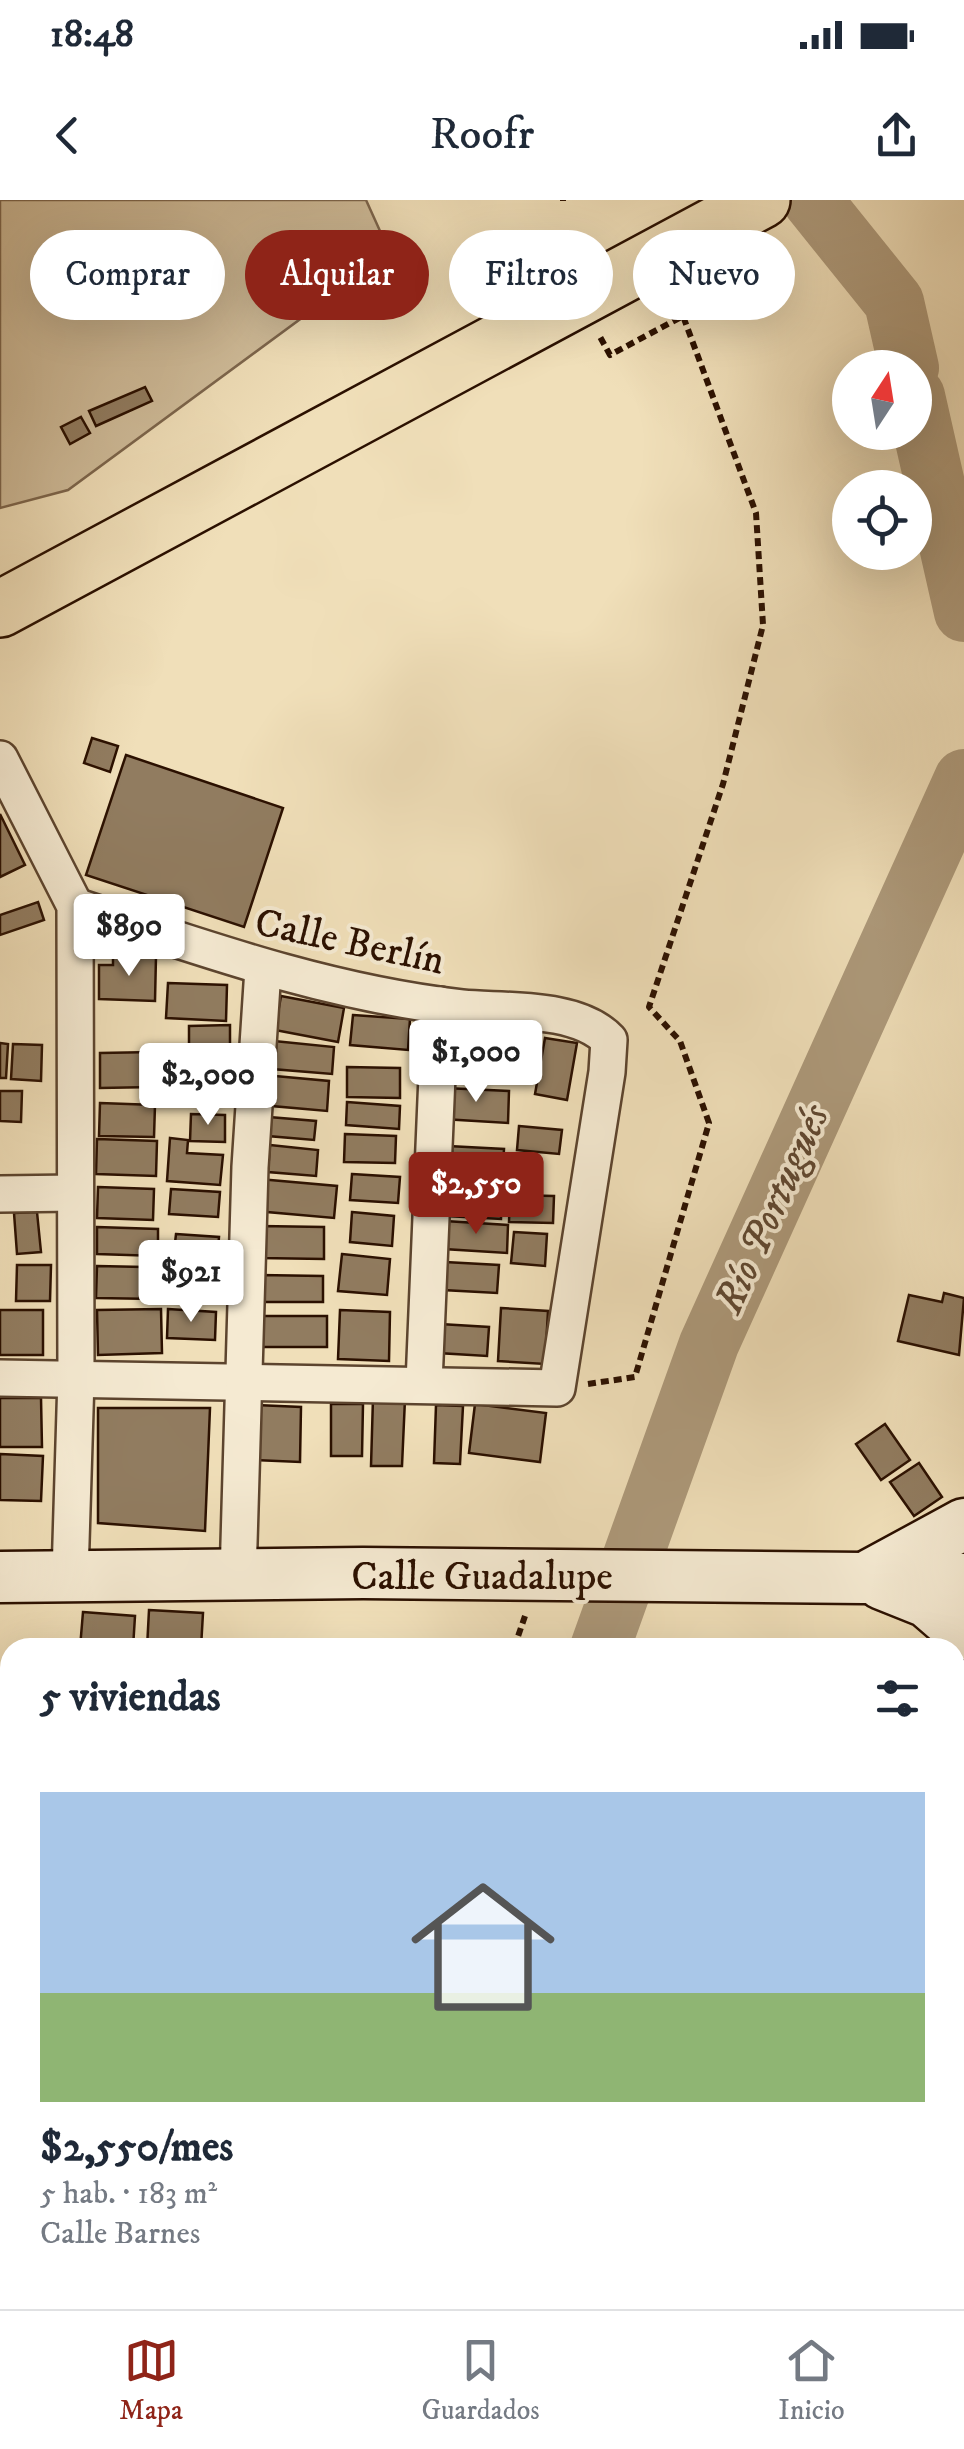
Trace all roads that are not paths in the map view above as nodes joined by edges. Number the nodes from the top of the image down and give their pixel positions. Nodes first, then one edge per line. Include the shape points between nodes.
1 (762, 200) edge
2 (0, 609) edge
3 (0, 759) edge
4 (75, 906) junction
5 (262, 968) junction
6 (440, 1005) junction
7 (75, 1193) junction
8 (0, 1194) edge
9 (0, 1378) edge
10 (76, 1378) junction
11 (244, 1379) junction
12 (424, 1383) junction
13 (964, 1524) edge
14 (70, 1575) junction
15 (0, 1577) edge
16 (238, 1577) junction
17 (862, 1577) junction
18 (964, 1579) edge
19 (964, 1634) edge

1 - 2 main road
3 - 4 street
4 - 5 street, Calle Berlín
4 - 7 street
5 - 6 street, Calle Berlín
5 - 11 street
6 - 12 street
6 - 12 street, Calle Berlín via 570,1020 608,1040 557,1388
7 - 8 street
7 - 10 street
9 - 10 street
10 - 11 street
10 - 14 street
11 - 12 street
11 - 16 street
13 - 17 street
14 - 15 street, Calle Guadalupe
14 - 16 street, Calle Guadalupe
16 - 17 street, Calle Guadalupe
17 - 18 street, Calle Guadalupe
17 - 19 street via 927,1602

